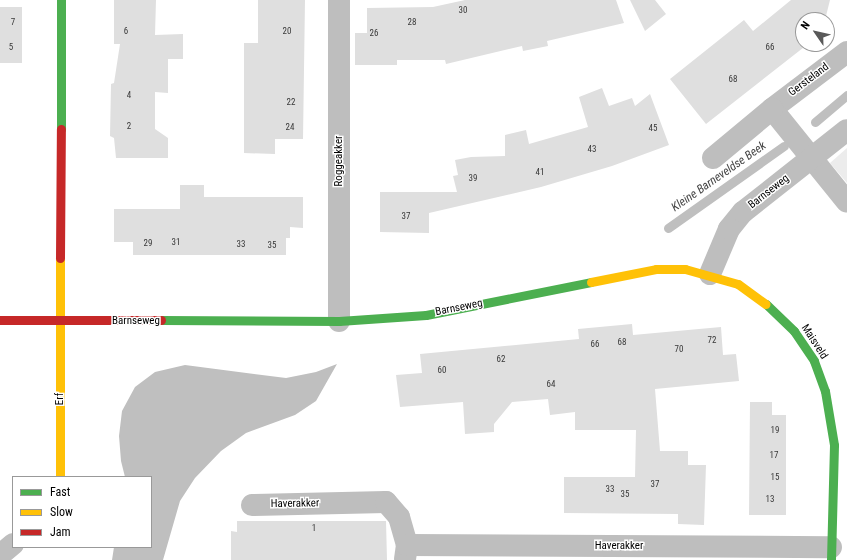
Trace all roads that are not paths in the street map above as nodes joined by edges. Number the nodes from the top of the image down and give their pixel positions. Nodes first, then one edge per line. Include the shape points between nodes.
1 (61, 0) edge
2 (339, 0) edge
3 (847, 52) edge
4 (772, 108) junction
5 (847, 130) edge
6 (713, 158) dead end
7 (812, 159) junction
8 (847, 202) edge
9 (710, 274) junction
10 (0, 320) edge
11 (59, 320) junction
12 (339, 321) junction
13 (840, 445) edge
14 (60, 476) edge
15 (252, 505) dead end
16 (12, 545) edge
17 (406, 552) edge
18 (831, 553) edge
19 (0, 555) edge

1 - 11 street
2 - 12 street, Roggeakker
3 - 4 street, Gersteland
4 - 6 street, Gersteland
4 - 7 street
5 - 7 street, Barnseweg
7 - 8 street
7 - 9 street, Barnseweg via 743,212 729,229
9 - 12 street, Barnseweg via 685,269 656,269 426,315
9 - 13 street, Maisveld via 738,284 794,331 814,361
10 - 11 street, Barnseweg
11 - 12 street, Barnseweg
11 - 14 street, Erf
13 - 18 street, Maisveld
15 - 17 street, Haverakker via 386,502 399,517
16 - 19 street
17 - 18 street, Haverakker

